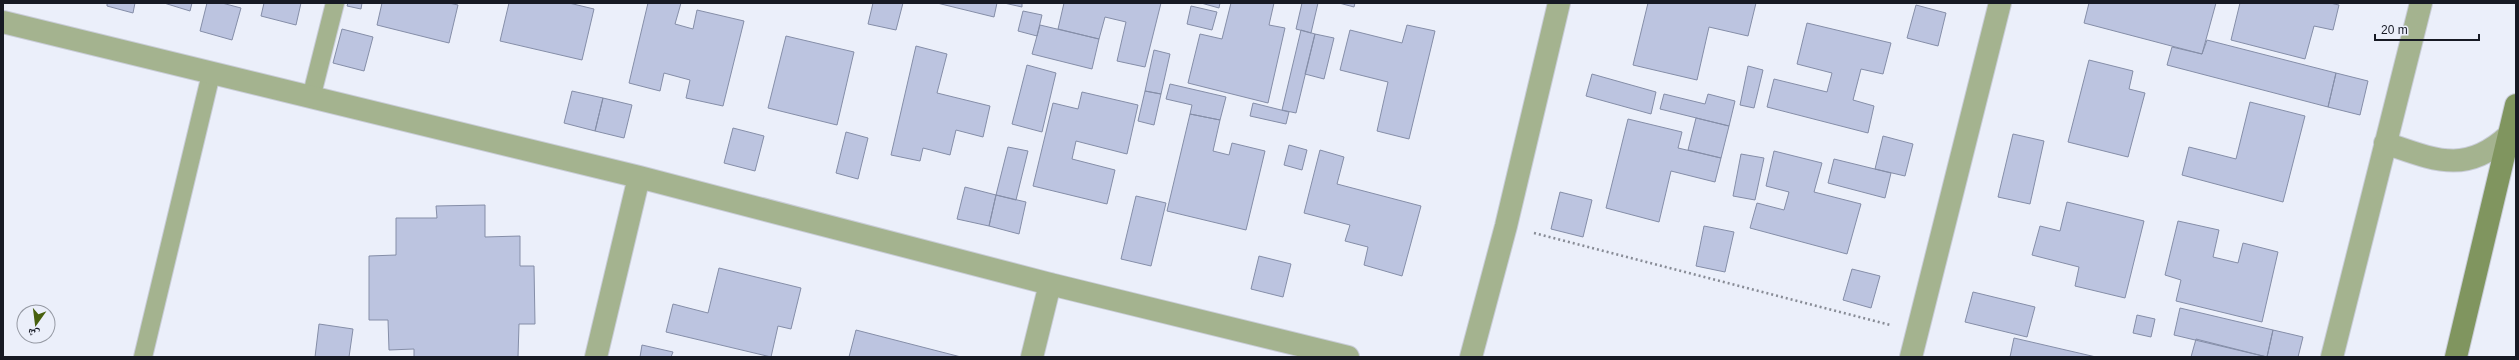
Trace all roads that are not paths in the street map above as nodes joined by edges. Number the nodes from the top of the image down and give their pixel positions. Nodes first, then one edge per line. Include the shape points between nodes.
1 (335, 3) edge
2 (1559, 3) edge
3 (2000, 3) edge
4 (2421, 3) edge
5 (3, 22) edge
6 (211, 74) junction
7 (311, 98) junction
8 (2516, 104) edge
9 (2508, 136) junction
10 (2385, 143) junction
11 (639, 177) junction
12 (1050, 284) junction
13 (143, 357) edge
14 (596, 357) edge
15 (1032, 357) edge
16 (1348, 357) edge
17 (1471, 357) edge
18 (1911, 357) edge
19 (2332, 357) edge
20 (2456, 357) edge

1 - 7 lane
2 - 17 street via 1506,226
3 - 18 street
4 - 10 street
5 - 6 street
6 - 7 street
6 - 13 lane
7 - 11 street
8 - 9 main road
9 - 10 street via 2491,151 2471,160 2441,160
9 - 20 main road
10 - 19 street
11 - 12 street
11 - 14 street
12 - 15 street
12 - 16 street

